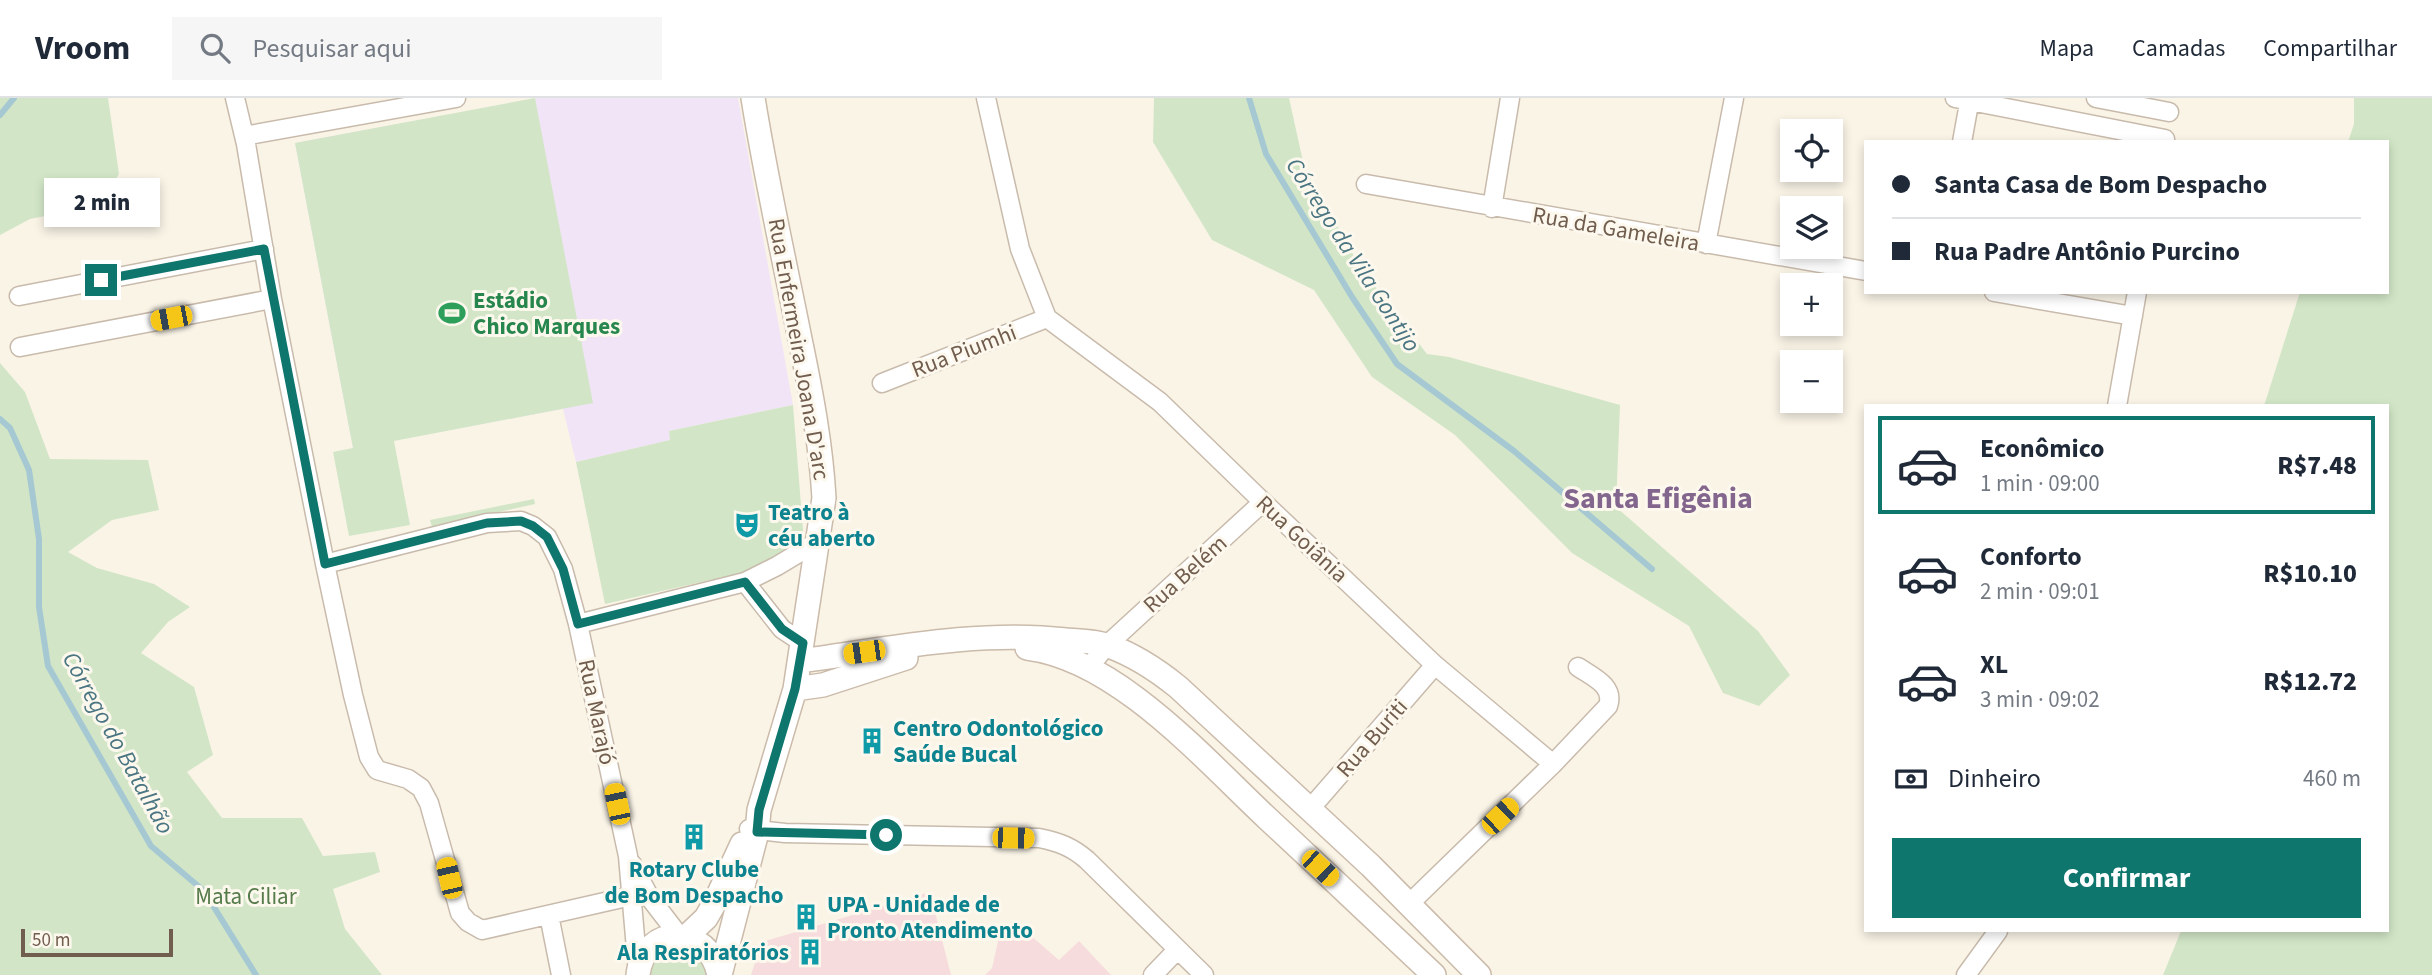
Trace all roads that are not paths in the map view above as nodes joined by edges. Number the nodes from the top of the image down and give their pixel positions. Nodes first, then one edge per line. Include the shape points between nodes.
1 (235, 98) edge
2 (456, 98) edge
3 (753, 98) edge
4 (986, 98) edge
5 (1510, 98) edge
6 (1734, 98) edge
7 (2096, 98) edge
8 (1965, 99) edge
9 (2171, 105) edge
10 (244, 136) junction
11 (1962, 140) edge
12 (2164, 140) edge
13 (1366, 184) dead end
14 (1492, 208) junction
15 (1706, 244) junction
16 (264, 249) junction
17 (1864, 271) edge
18 (2006, 294) edge
19 (2137, 294) edge
20 (19, 296) dead end
21 (272, 299) junction
22 (2133, 316) junction
23 (1047, 318) junction
24 (20, 347) dead end
25 (882, 383) dead end
26 (2117, 404) edge
27 (1263, 502) junction
28 (817, 542) junction
29 (325, 564) junction
30 (745, 582) junction
31 (578, 624) junction
32 (1017, 642) junction
33 (1107, 645) junction
34 (801, 652) junction
35 (1435, 665) junction
36 (1088, 667) junction
37 (1578, 667) dead end
38 (795, 689) junction
39 (1553, 764) junction
40 (1309, 810) junction
41 (755, 824) junction
42 (628, 856) junction
43 (631, 896) junction
44 (1409, 904) junction
45 (550, 915) junction
46 (1997, 932) edge
47 (683, 937) junction
48 (1177, 950) junction
49 (638, 974) edge
50 (561, 975) edge
51 (720, 975) edge
52 (1153, 975) edge
53 (1204, 975) edge
54 (1434, 975) edge
55 (1479, 975) edge
56 (1966, 975) edge

1 - 10 street
2 - 10 street
3 - 28 main road, Rua Enfermeira Joana D'arc via 822,467 824,498
4 - 23 street via 1020,249
5 - 14 street
6 - 15 street
7 - 9 street
8 - 11 street
8 - 12 street
9 - 12 street
10 - 16 street
13 - 14 street, Rua da Gameleira
14 - 15 street, Rua da Gameleira
15 - 17 street, Rua da Gameleira
16 - 20 street
16 - 21 street
18 - 22 street
19 - 22 street
21 - 24 street
21 - 29 street
22 - 26 street
23 - 25 street, Rua Piumhi
23 - 27 street, Rua Goiânia via 1160,402
27 - 33 street, Rua Belém
27 - 35 street, Rua Goiânia
28 - 30 street
28 - 34 main road, Rua Enfermeira Joana D'arc
29 - 31 street, Rua Marajó via 487,523 521,521 547,537 563,569
29 - 45 street via 369,757 377,770 421,788 460,913 482,930
30 - 31 street
30 - 34 street
31 - 42 street, Rua Marajó
32 - 33 main road via 1048,638
32 - 34 main road
32 - 36 main road
32 - 38 main road via 921,654 824,685
33 - 36 street, Rua Belém
33 - 40 main road via 1153,668 1178,687
34 - 38 main road, Rua Enfermeira Joana D'arc
35 - 39 street, Rua Goiânia
35 - 40 street, Rua Buriti
36 - 54 main road via 1146,704
37 - 39 street via 1602,683 1611,699
38 - 41 main road, Rua Enfermeira Joana D'arc
39 - 44 street
40 - 44 main road
41 - 47 main road, Rua Enfermeira Joana D'arc via 706,918
41 - 48 street via 1056,841 1073,849
41 - 51 main road, Rua Enfermeira Joana D'arc
42 - 43 street, Rua Marajó
42 - 47 street, Rua Marajó via 650,898
43 - 45 street
43 - 49 street, Rua Marajó
44 - 55 main road
45 - 50 street
46 - 56 street
47 - 49 main road via 660,940 649,948
47 - 51 main road via 710,950
48 - 52 street
48 - 53 street

